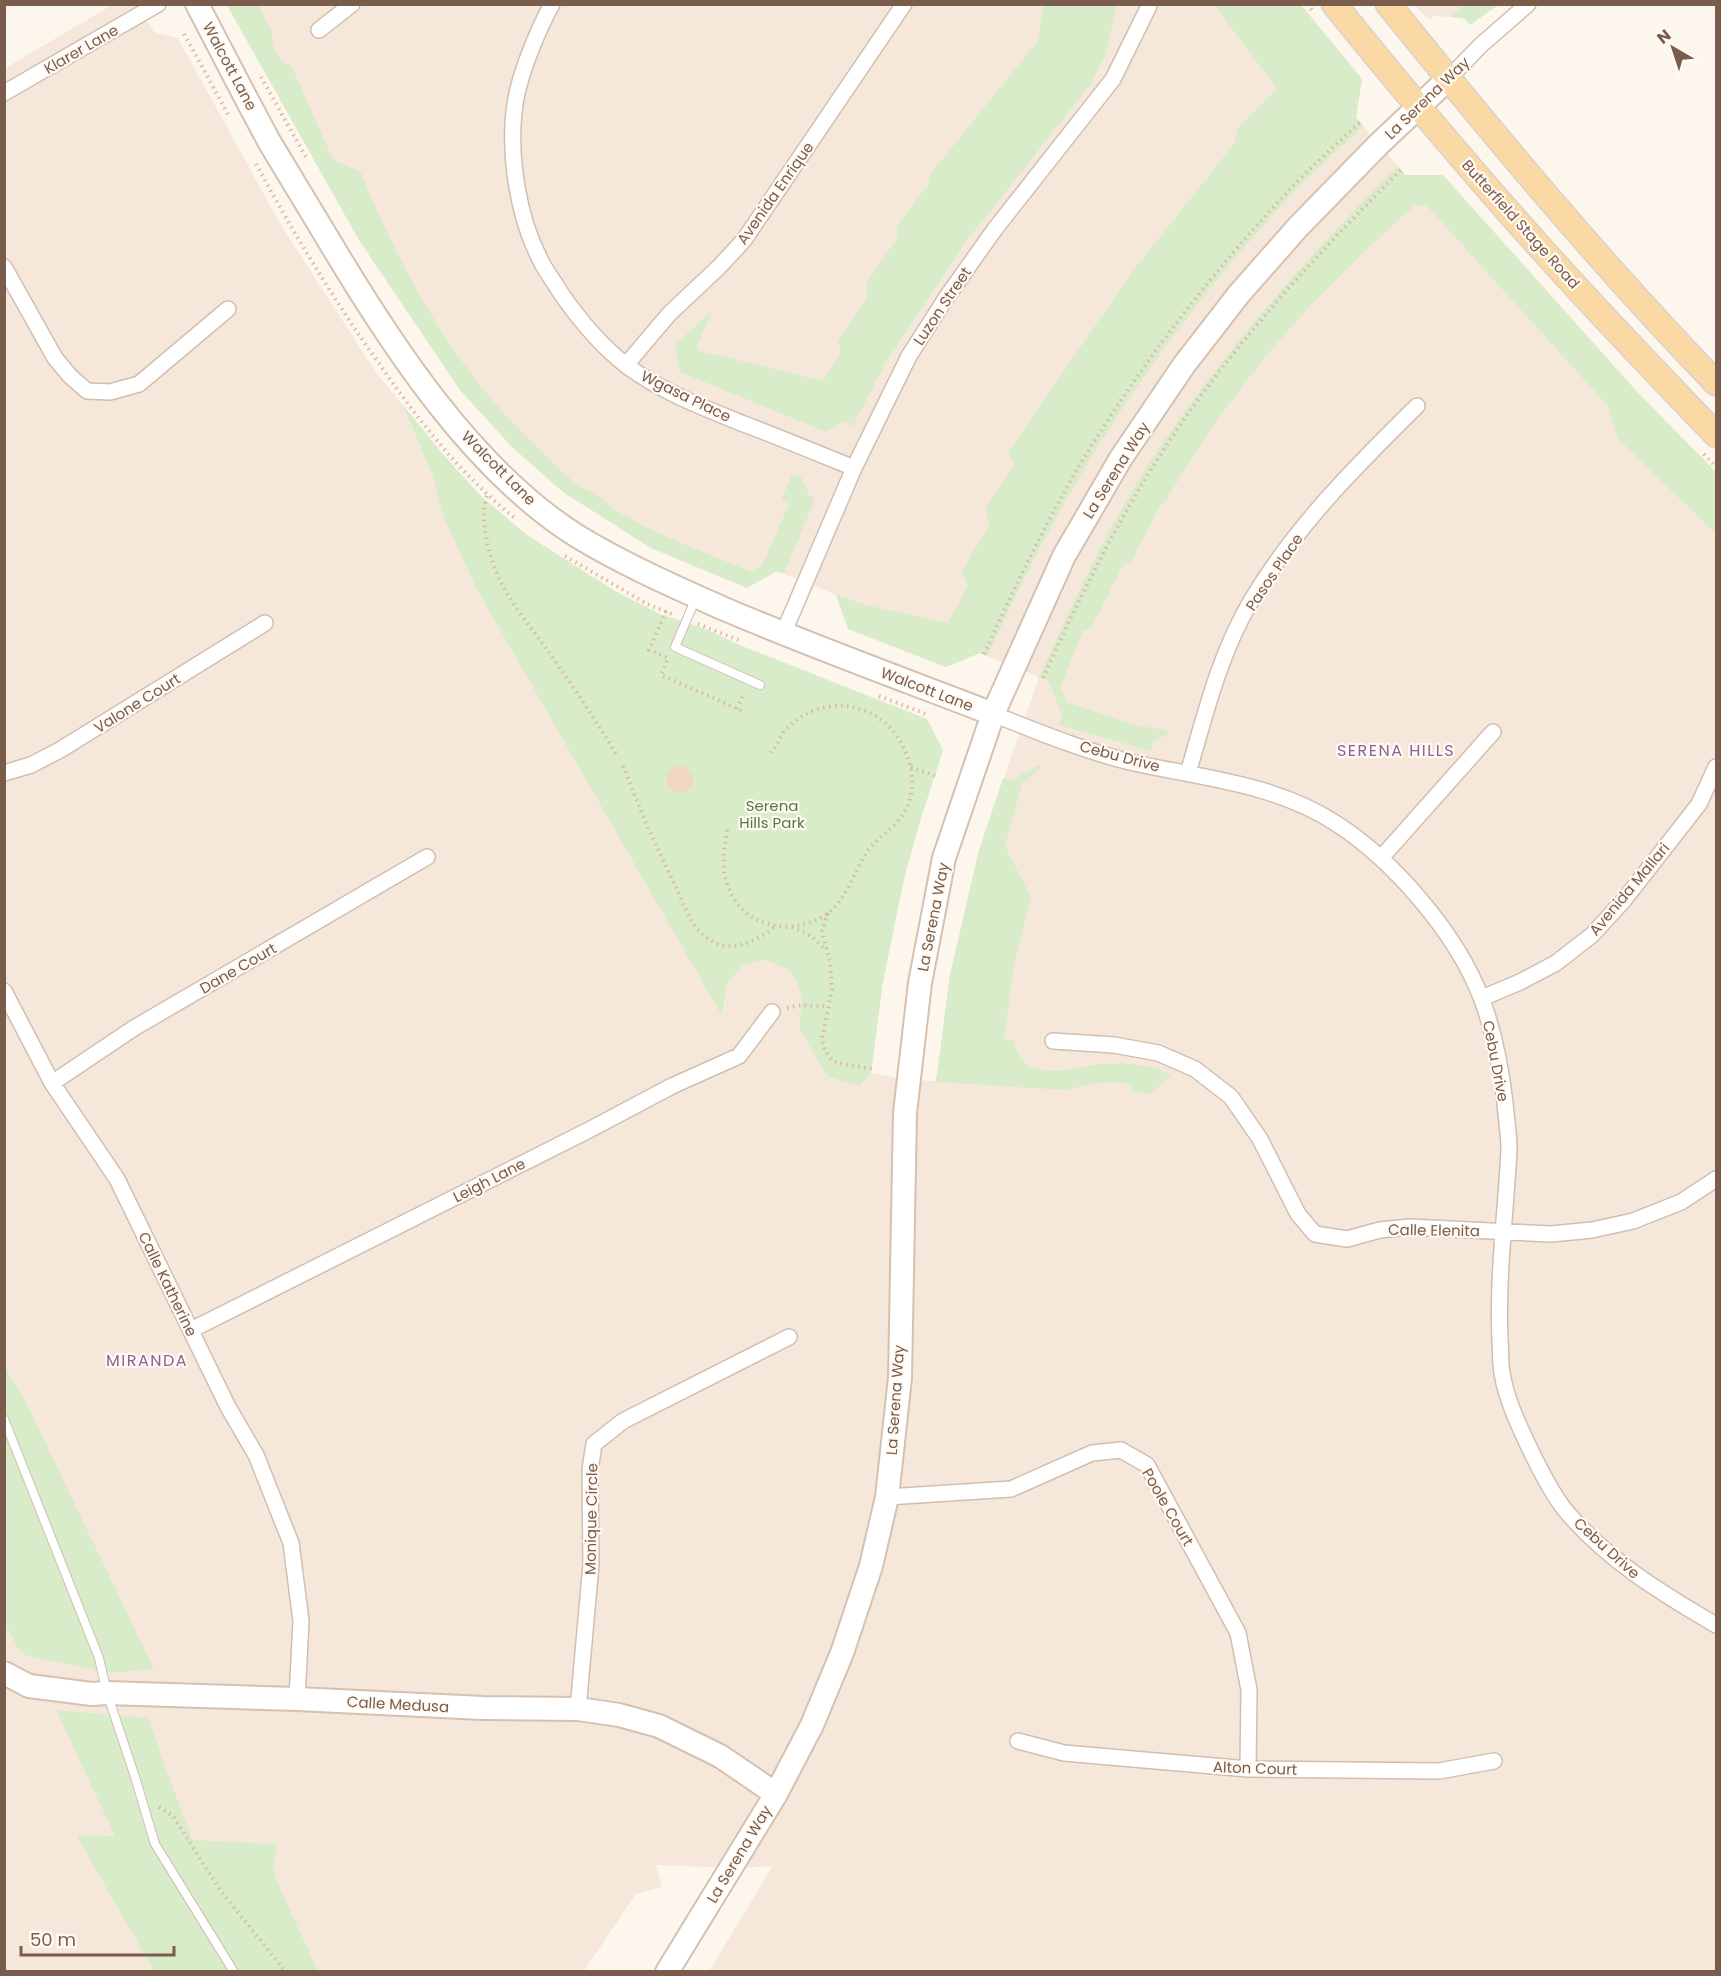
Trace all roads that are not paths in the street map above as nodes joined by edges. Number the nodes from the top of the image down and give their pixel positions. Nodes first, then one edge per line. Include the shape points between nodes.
1 (158, 4) edge
2 (197, 4) edge
3 (352, 4) edge
4 (904, 4) edge
5 (1334, 4) edge
6 (1388, 4) edge
7 (1528, 4) edge
8 (1149, 6) dead end
9 (545, 7) edge
10 (319, 30) dead end
11 (1448, 79) junction
12 (4, 93) edge
13 (1419, 108) junction
14 (4, 267) edge
15 (228, 309) dead end
16 (626, 365) junction
17 (1716, 383) edge
18 (1417, 406) dead end
19 (1716, 435) edge
20 (854, 468) junction
21 (696, 597) junction
22 (265, 623) dead end
23 (783, 634) junction
24 (760, 685) dead end
25 (993, 714) junction
26 (1493, 732) dead end
27 (1716, 767) edge
28 (4, 773) edge
29 (1188, 773) junction
30 (427, 857) dead end
31 (1380, 858) junction
32 (4, 992) edge
33 (1482, 998) junction
34 (772, 1012) road end
35 (1053, 1041) dead end
36 (52, 1083) junction
37 (1716, 1179) edge
38 (1503, 1232) junction
39 (190, 1330) junction
40 (789, 1337) dead end
41 (4, 1419) edge
42 (887, 1497) junction
43 (1716, 1625) edge
44 (4, 1673) edge
45 (107, 1693) junction
46 (297, 1699) junction
47 (578, 1709) junction
48 (1018, 1741) dead end
49 (1494, 1761) dead end
50 (1248, 1769) junction
51 (776, 1794) junction
52 (234, 1971) edge
53 (667, 1971) edge

1 - 12 street, Klarer Lane
2 - 21 main road, Walcott Lane via 270,143 348,273 393,344 447,415 520,493 575,534
3 - 10 street
4 - 16 street, Avenida Enrique via 744,240 670,313
5 - 13 main road, Butterfield Stage Road
6 - 11 main road
7 - 11 street, La Serena Way
8 - 20 street, Luzon Street via 1113,79 995,229 909,356
9 - 16 street, Wgasa Place via 516,98 516,186 525,223 543,264 570,306
11 - 13 main road, La Serena Way
11 - 17 main road via 1628,290
13 - 19 main road, Butterfield Stage Road via 1584,296
13 - 25 main road, La Serena Way via 1298,227 1184,365 1121,458 1064,556
14 - 15 street via 55,358 87,391 110,392 139,384
16 - 20 street, Wgasa Place via 697,405
18 - 29 street, Pasos Place via 1318,510 1250,603 1225,657
20 - 23 street, Luzon Street
21 - 23 main road, Walcott Lane
21 - 24 lane via 675,647
22 - 28 street, Valone Court via 60,750
23 - 25 main road, Walcott Lane
25 - 29 street, Cebu Drive via 1128,762
25 - 42 main road, La Serena Way via 944,858 920,983 905,1113 900,1378
26 - 31 street
27 - 33 street, Avenida Mallari via 1698,804 1592,935 1556,963
29 - 31 street, Cebu Drive via 1297,802 1337,824
30 - 36 street, Dane Court via 134,1028
31 - 33 street, Cebu Drive via 1433,915 1467,966
32 - 36 street, Calle Katherine
33 - 38 street, Cebu Drive via 1503,1081 1509,1144
34 - 39 street, Leigh Lane via 739,1056 672,1086
35 - 38 street, Calle Elenita via 1158,1053 1194,1069 1231,1097 1260,1139 1298,1214 1315,1234 1347,1239 1410,1227
36 - 39 street, Calle Katherine via 117,1179
37 - 38 street, Calle Elenita via 1681,1202 1634,1221 1551,1234
38 - 43 street, Cebu Drive via 1499,1313 1502,1373 1516,1421 1537,1464 1564,1508 1599,1545 1643,1581
39 - 46 street, Calle Katherine via 256,1455 291,1544 301,1621
40 - 47 street, Monique Circle via 623,1421 594,1444 591,1564
41 - 45 lane via 99,1658
42 - 50 street, Poole Court via 1011,1489 1092,1453 1121,1450 1147,1465 1238,1633 1249,1690
42 - 51 main road, La Serena Way via 842,1653 812,1725
44 - 45 main road, Calle Medusa via 29,1686
45 - 46 main road, Calle Medusa
45 - 52 lane via 155,1844
46 - 47 main road, Calle Medusa
47 - 51 main road, Calle Medusa via 659,1726 720,1755
48 - 50 street, Alton Court via 1064,1753
49 - 50 street, Alton Court via 1440,1771
51 - 53 main road, La Serena Way

